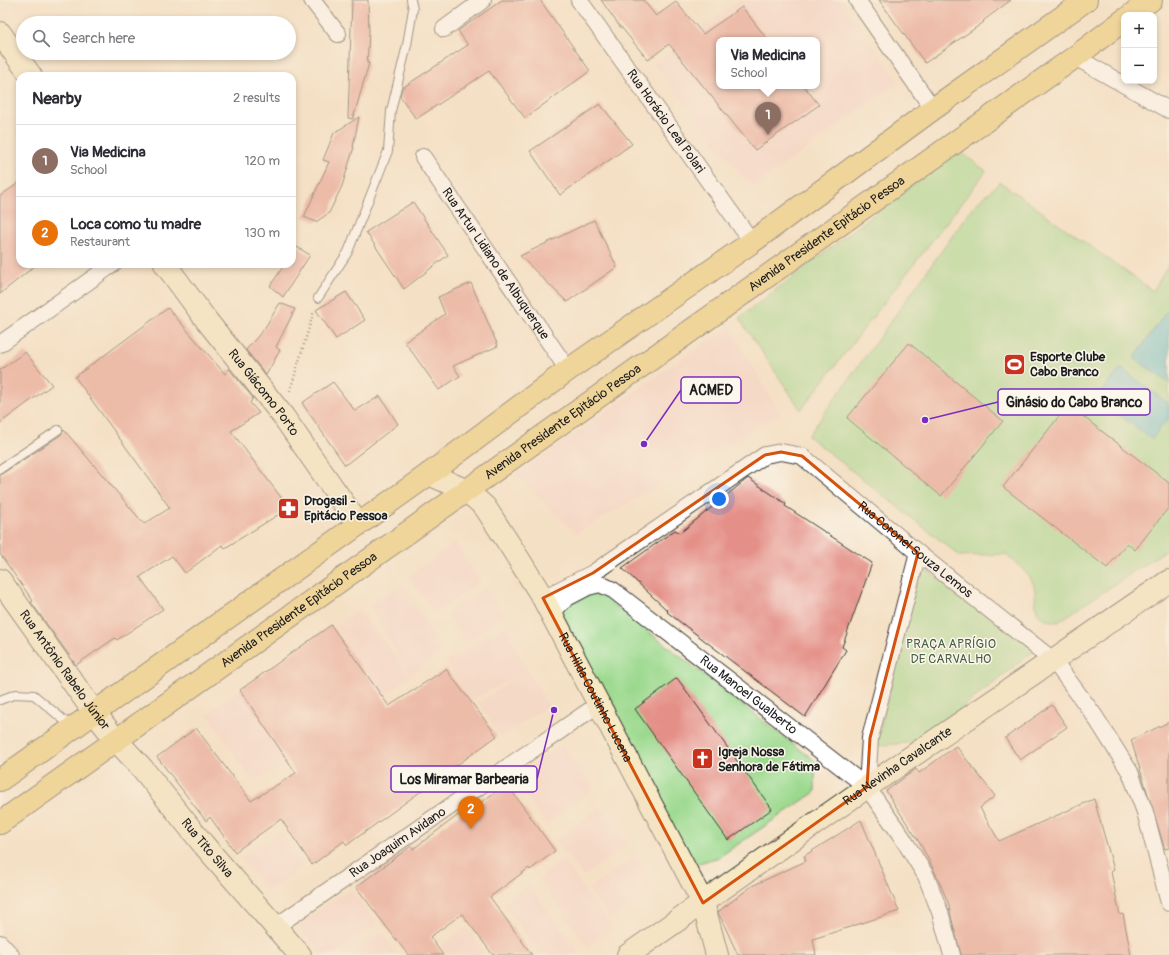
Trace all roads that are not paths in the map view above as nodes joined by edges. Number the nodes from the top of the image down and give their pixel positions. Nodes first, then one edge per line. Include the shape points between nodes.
1 (312, 0) edge
2 (411, 0) edge
3 (483, 0) edge
4 (579, 0) edge
5 (857, 0) edge
6 (1086, 0) edge
7 (1151, 0) edge
8 (1135, 12) edge
9 (1121, 22) edge
10 (444, 29) dead end
11 (0, 33) edge
12 (338, 34) dead end
13 (16, 55) edge
14 (1075, 57) junction
15 (19, 60) edge
16 (28, 72) edge
17 (933, 109) junction
18 (1169, 110) edge
19 (423, 157) dead end
20 (752, 242) junction
21 (107, 268) edge
22 (168, 268) edge
23 (318, 298) road end
24 (0, 344) edge
25 (568, 370) junction
26 (58, 430) dead end
27 (0, 469) edge
28 (429, 474) junction
29 (467, 491) junction
30 (358, 524) junction
31 (918, 553) junction
32 (608, 562) junction
33 (0, 580) edge
34 (1169, 581) edge
35 (613, 590) junction
36 (543, 598) junction
37 (554, 618) junction
38 (1054, 661) junction
39 (0, 700) edge
40 (599, 704) junction
41 (94, 712) junction
42 (73, 728) junction
43 (116, 740) junction
44 (0, 780) edge
45 (867, 787) junction
46 (0, 822) edge
47 (703, 903) junction
48 (1169, 903) edge
49 (274, 927) junction
50 (0, 943) edge
51 (11, 955) edge
52 (300, 955) edge
53 (628, 955) edge
54 (717, 955) edge
55 (952, 955) edge

1 - 12 street
2 - 23 lane via 413,9 391,111 388,151 348,252
3 - 10 street
4 - 20 street, Rua Horácio Leal Polari
5 - 17 street
6 - 17 main road
7 - 8 main road
9 - 14 main road, Avenida Presidente Epitácio Pessoa
11 - 13 street
14 - 18 street
14 - 29 main road, Avenida Presidente Epitácio Pessoa
15 - 16 street
17 - 20 main road
19 - 25 street, Rua Artur Lidiano de Albuquerque
20 - 25 main road
21 - 24 street
22 - 30 street, Rua Giácomo Porto via 283,416
25 - 28 main road
26 - 27 lane
28 - 29 street, Rua Hilda Coutinho Lucena
28 - 30 main road
29 - 36 street, Rua Hilda Coutinho Lucena via 485,507
29 - 43 main road, Avenida Presidente Epitácio Pessoa
30 - 41 main road
31 - 32 street, Rua Coronel Souza Lemos via 802,456 781,452 765,455
31 - 38 street, Rua Coronel Souza Lemos
31 - 45 street via 870,738
32 - 35 street via 606,571
32 - 36 street, Rua Coronel Souza Lemos via 593,573
33 - 41 street, Rua Antônio Rabelo Júnior
34 - 38 street, Rua Nevinha Cavalcante
35 - 37 street, Rua Manoel Gualberto via 600,584 588,587 567,598 557,607
35 - 45 street, Rua Manoel Gualberto
36 - 37 street, Rua Hilda Coutinho Lucena
37 - 40 street, Rua Hilda Coutinho Lucena
38 - 45 street, Rua Nevinha Cavalcante
38 - 48 street, Rua Coronel Souza Lemos via 1094,715 1130,772 1145,812
39 - 42 lane via 16,694 34,696
40 - 47 street, Rua Hilda Coutinho Lucena
40 - 49 street, Rua Joaquim Avidano
41 - 42 main road
41 - 43 street, Rua Antônio Rabelo Júnior
42 - 44 main road
43 - 46 main road, Avenida Presidente Epitácio Pessoa
43 - 49 street, Rua Tito Silva
45 - 47 street, Rua Nevinha Cavalcante
45 - 55 street, Rua Manoel Gualberto via 926,876 940,912
47 - 53 street, Rua Nevinha Cavalcante
47 - 54 street, Rua Hilda Coutinho Lucena
49 - 52 street, Rua Tito Silva
50 - 51 street

